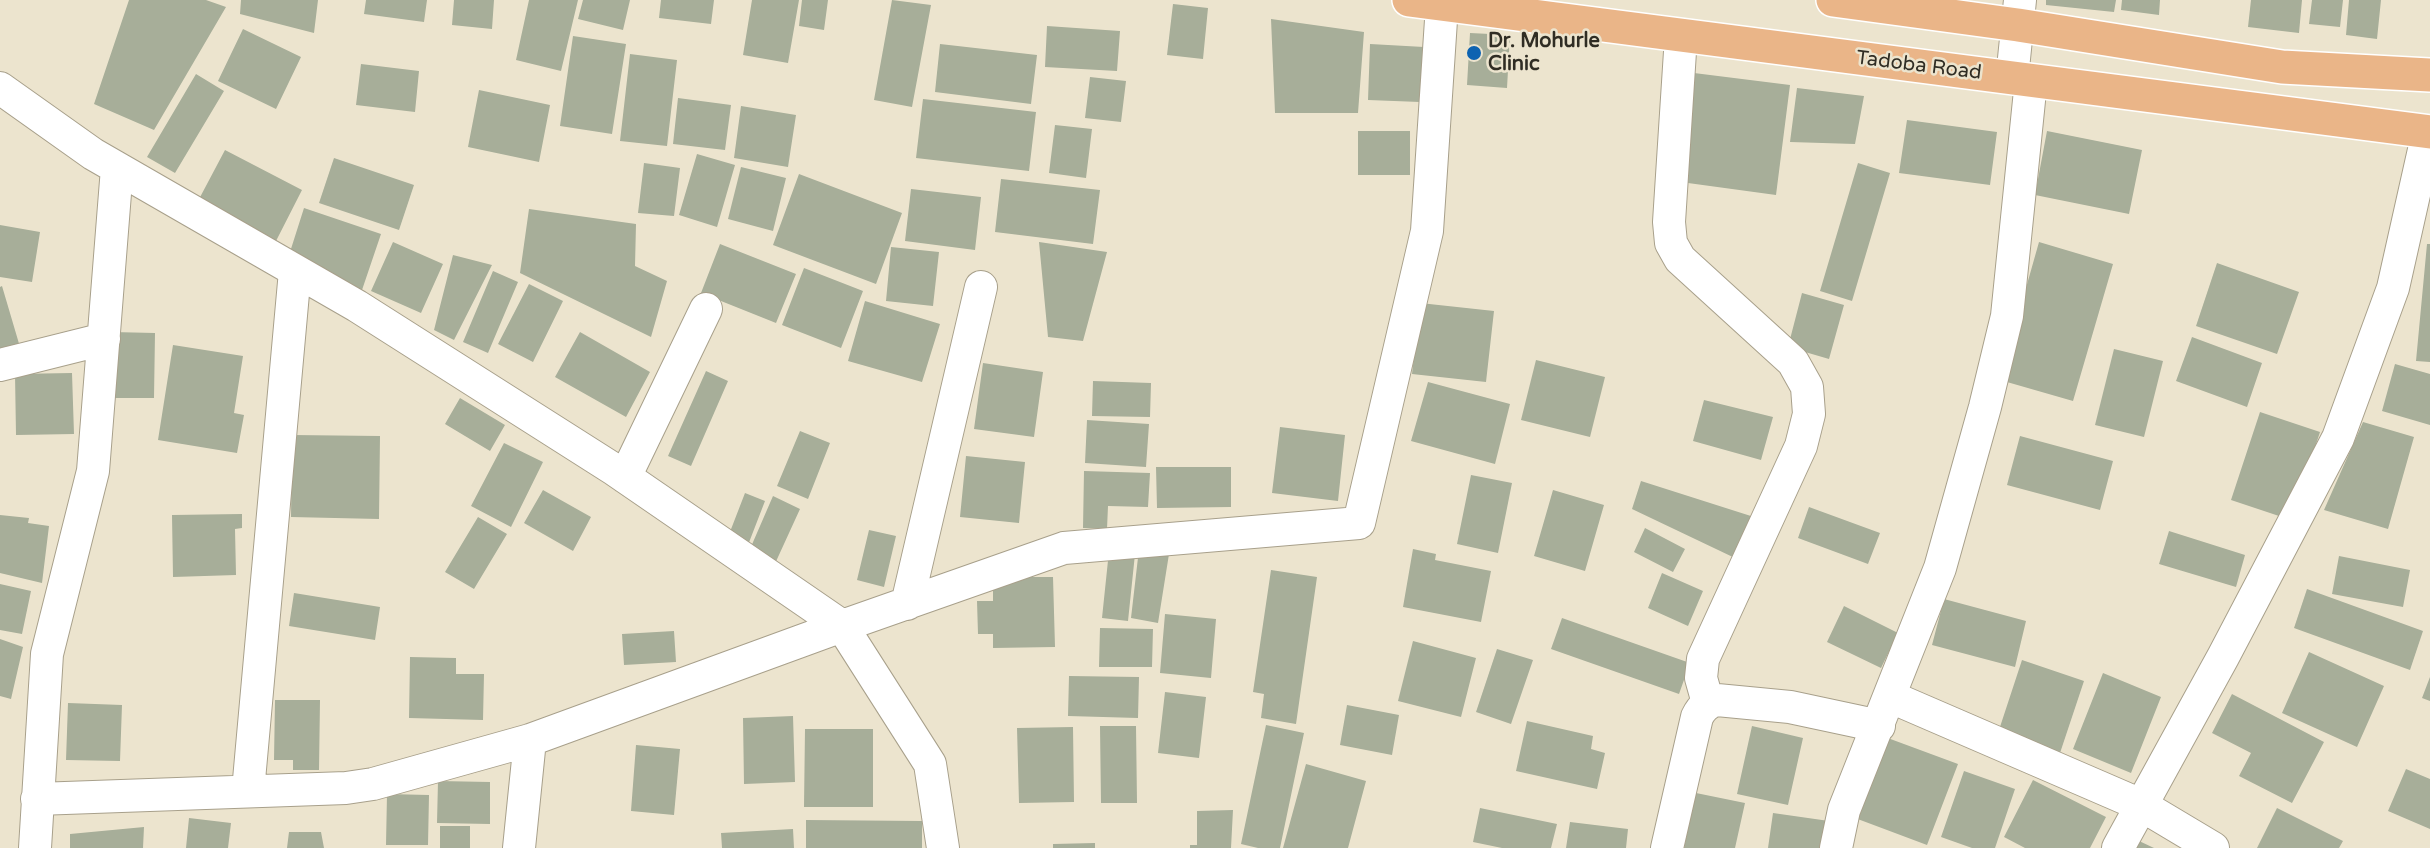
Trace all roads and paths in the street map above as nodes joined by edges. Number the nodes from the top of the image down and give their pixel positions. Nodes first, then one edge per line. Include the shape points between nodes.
1 (1409, 0) edge
2 (1833, 0) edge
3 (1442, 5) junction
4 (2019, 13) edge
5 (1681, 36) junction
6 (2430, 75) edge
7 (2021, 80) junction
8 (0, 88) edge
9 (2429, 132) edge
10 (117, 168) junction
11 (295, 271) junction
12 (981, 287) dead end
13 (706, 309) dead end
14 (104, 339) junction
15 (0, 365) edge
16 (625, 477) junction
17 (907, 604) junction
18 (842, 626) junction
19 (1891, 697) junction
20 (1708, 703) junction
21 (1879, 726) junction
22 (530, 740) junction
23 (248, 791) junction
24 (37, 799) junction
25 (2141, 805) junction
26 (35, 848) edge
27 (519, 848) edge
28 (943, 848) edge
29 (1668, 848) edge
30 (1836, 848) edge
31 (2118, 848) edge
32 (2213, 848) edge

1 - 3 main road, Tadoba Road
2 - 4 main road
3 - 5 main road, Tadoba Road
3 - 17 street via 1427,231 1359,524 1064,548
4 - 6 main road via 2282,67
4 - 7 street
5 - 7 main road, Tadoba Road
5 - 20 street via 1669,222 1671,243 1680,259 1793,362 1806,387 1809,414 1801,446 1703,659 1701,678
7 - 9 main road, Tadoba Road
7 - 19 street via 2007,316 1940,568
8 - 10 street
9 - 25 street via 2394,288 2338,438
10 - 11 street
10 - 14 street
11 - 16 street via 357,306
11 - 23 street
12 - 17 street
13 - 16 street
14 - 15 street
14 - 24 street via 91,488 47,654
16 - 18 street
17 - 18 street
18 - 22 street
18 - 28 street via 930,764
19 - 21 street
19 - 25 street
20 - 21 street via 1717,700 1790,707
20 - 29 street via 1697,717
21 - 30 street via 1844,810
22 - 23 street via 373,784
22 - 27 street
23 - 24 street
24 - 26 street
25 - 31 street
25 - 32 street

